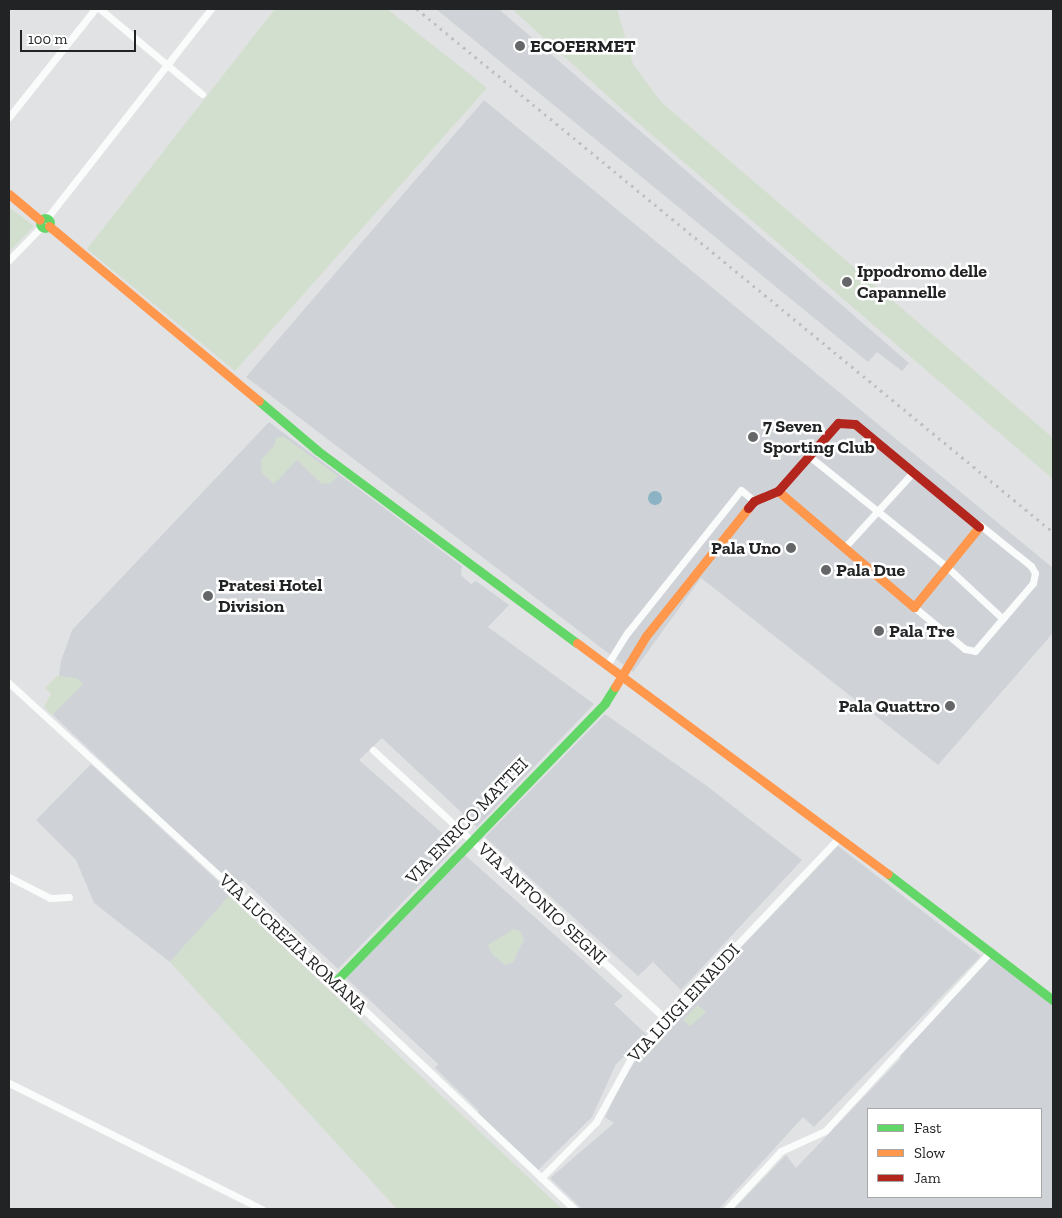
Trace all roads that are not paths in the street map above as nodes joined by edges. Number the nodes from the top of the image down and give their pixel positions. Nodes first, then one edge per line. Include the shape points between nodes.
1 (95, 9) edge
2 (100, 9) edge
3 (211, 9) edge
4 (165, 65) junction
5 (202, 94) dead end
6 (9, 117) edge
7 (9, 194) edge
8 (44, 223) junction
9 (9, 260) edge
10 (809, 456) junction
11 (914, 471) junction
12 (778, 492) junction
13 (754, 501) junction
14 (877, 511) junction
15 (980, 525) junction
16 (844, 548) junction
17 (947, 567) junction
18 (914, 607) junction
19 (1003, 619) junction
20 (607, 665) junction
21 (621, 678) junction
22 (9, 683) edge
23 (373, 750) dead end
24 (840, 836) junction
25 (471, 839) junction
26 (9, 877) edge
27 (68, 897) dead end
28 (990, 952) junction
29 (335, 982) junction
30 (1053, 1000) edge
31 (666, 1019) junction
32 (9, 1083) edge
33 (541, 1178) junction
34 (262, 1209) edge
35 (574, 1209) edge
36 (727, 1209) edge

1 - 6 street
2 - 4 street
3 - 4 street
4 - 5 street
4 - 8 street
7 - 8 street
8 - 9 street
8 - 20 street via 318,451
10 - 11 street via 836,425 848,422 857,425
10 - 12 street
10 - 14 street
11 - 14 street
11 - 15 street
12 - 13 street
12 - 16 street
13 - 20 street via 741,490 628,632
13 - 21 street, VIA ENRICO MATTEI via 646,636
14 - 16 street
14 - 17 street
15 - 17 street
15 - 19 street via 1030,564 1035,573 1034,581
16 - 18 street
17 - 18 street
17 - 19 street
18 - 19 street via 970,651 980,647
20 - 21 street
21 - 24 street
21 - 25 street, VIA ENRICO MATTEI via 605,703
22 - 29 street, VIA LUCREZIA ROMANA
23 - 25 street, VIA ANTONIO SEGNI
24 - 28 street
24 - 31 street, VIA LUIGI EINAUDI
25 - 29 street, VIA ENRICO MATTEI
25 - 31 street, VIA ANTONIO SEGNI
26 - 27 street via 50,898
28 - 30 street
28 - 36 street via 825,1131 781,1151
29 - 33 street, VIA LUCREZIA ROMANA
31 - 33 street, VIA LUIGI EINAUDI via 629,1060 592,1127
32 - 34 street
33 - 35 street, VIA LUCREZIA ROMANA

